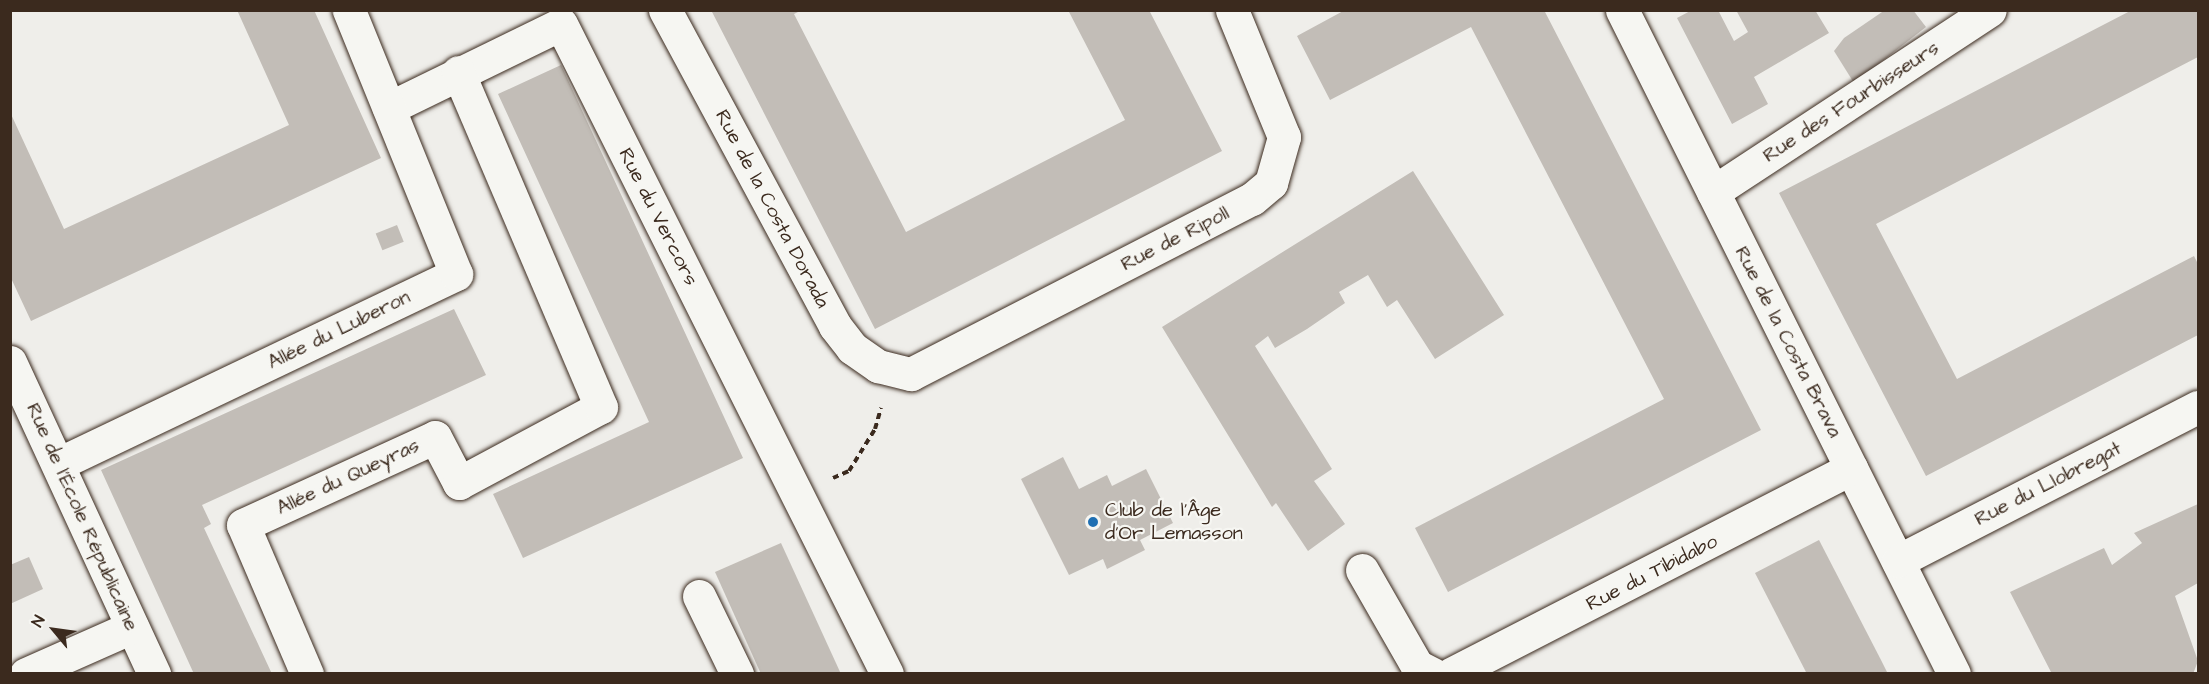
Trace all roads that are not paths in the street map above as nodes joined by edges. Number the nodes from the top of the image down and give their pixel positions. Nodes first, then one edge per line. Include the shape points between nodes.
1 (348, 10) edge
2 (665, 10) edge
3 (1232, 10) edge
4 (1622, 10) edge
5 (1990, 10) edge
6 (458, 72) junction
7 (389, 108) junction
8 (1713, 192) junction
9 (10, 362) edge
10 (901, 372) joint
11 (2199, 407) edge
12 (60, 463) junction
13 (1851, 468) junction
14 (1898, 561) junction
15 (1362, 570) dead end
16 (699, 596) dead end
17 (132, 627) junction
18 (26, 674) edge
19 (154, 674) edge
20 (307, 674) edge
21 (736, 674) edge
22 (887, 674) edge
23 (1433, 674) edge
24 (1451, 674) edge
25 (1954, 674) edge

1 - 7 street
2 - 10 street, Rue de la Costa Dorada via 835,326 852,348 878,366
3 - 10 street, Rue de Ripoll via 1284,137 1271,183 1252,199
4 - 8 street, Rue de la Costa Brava
5 - 8 street, Rue des Fourbisseurs
6 - 7 street, Rue du Vercors
6 - 20 street, Allée du Queyras via 601,407 459,483 435,436 243,525
6 - 22 street, Rue du Vercors via 561,24
7 - 12 street, Allée du Luberon via 456,274
8 - 13 street, Rue de la Costa Brava
9 - 12 street, Rue de l'École Républicaine
11 - 14 street, Rue du Llobregat
12 - 17 street, Rue de l'École Républicaine
13 - 14 street, Rue de la Costa Brava
13 - 24 street, Rue du Tibidabo
14 - 25 street, Rue de la Costa Brava
15 - 23 street via 1417,666
16 - 21 street
17 - 18 street
17 - 19 street, Rue de l'École Républicaine

